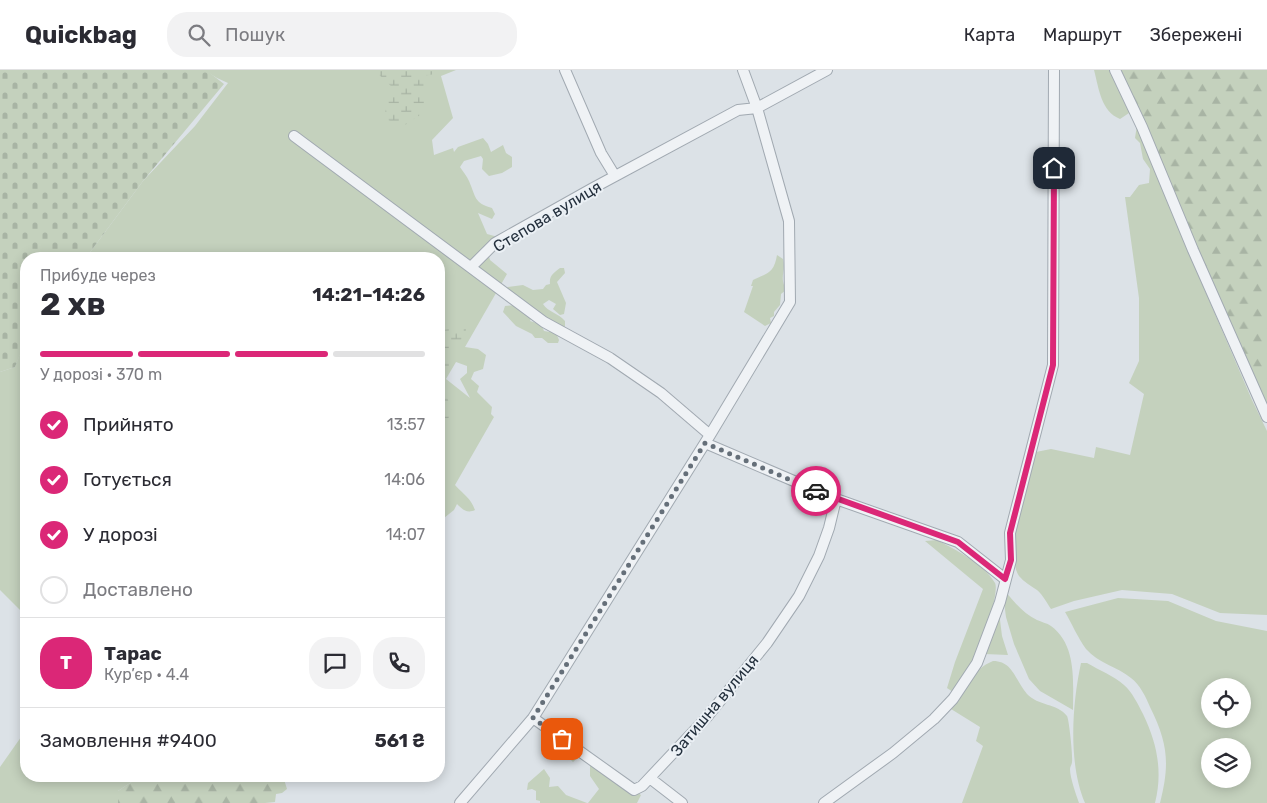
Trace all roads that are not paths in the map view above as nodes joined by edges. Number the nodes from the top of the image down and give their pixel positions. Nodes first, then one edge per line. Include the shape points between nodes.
1 (565, 70) edge
2 (743, 70) edge
3 (827, 70) edge
4 (1054, 70) edge
5 (1115, 70) edge
6 (756, 108) junction
7 (294, 136) dead end
8 (615, 176) junction
9 (472, 267) junction
10 (1267, 417) edge
11 (707, 439) junction
12 (836, 499) junction
13 (1005, 579) junction
14 (533, 718) junction
15 (651, 779) junction
16 (460, 803) edge
17 (682, 803) edge
18 (824, 803) edge

1 - 8 street, Степова вулиця via 601,153
2 - 6 street
3 - 6 street, Степова вулиця
4 - 13 street via 1053,365 1010,533 1011,560
5 - 10 street
6 - 8 street, Степова вулиця via 738,110
6 - 11 street via 789,222 790,302
7 - 9 street
8 - 9 street, Степова вулиця via 495,244
9 - 11 street via 544,322 610,358 661,393
11 - 12 street
11 - 14 street
12 - 13 street via 958,542
12 - 15 street, Затишна вулиця via 819,556 799,596 767,643
13 - 18 street via 1000,602 977,663 953,699 893,753
14 - 15 street, Затишна вулиця via 634,790
14 - 16 street
15 - 17 street

